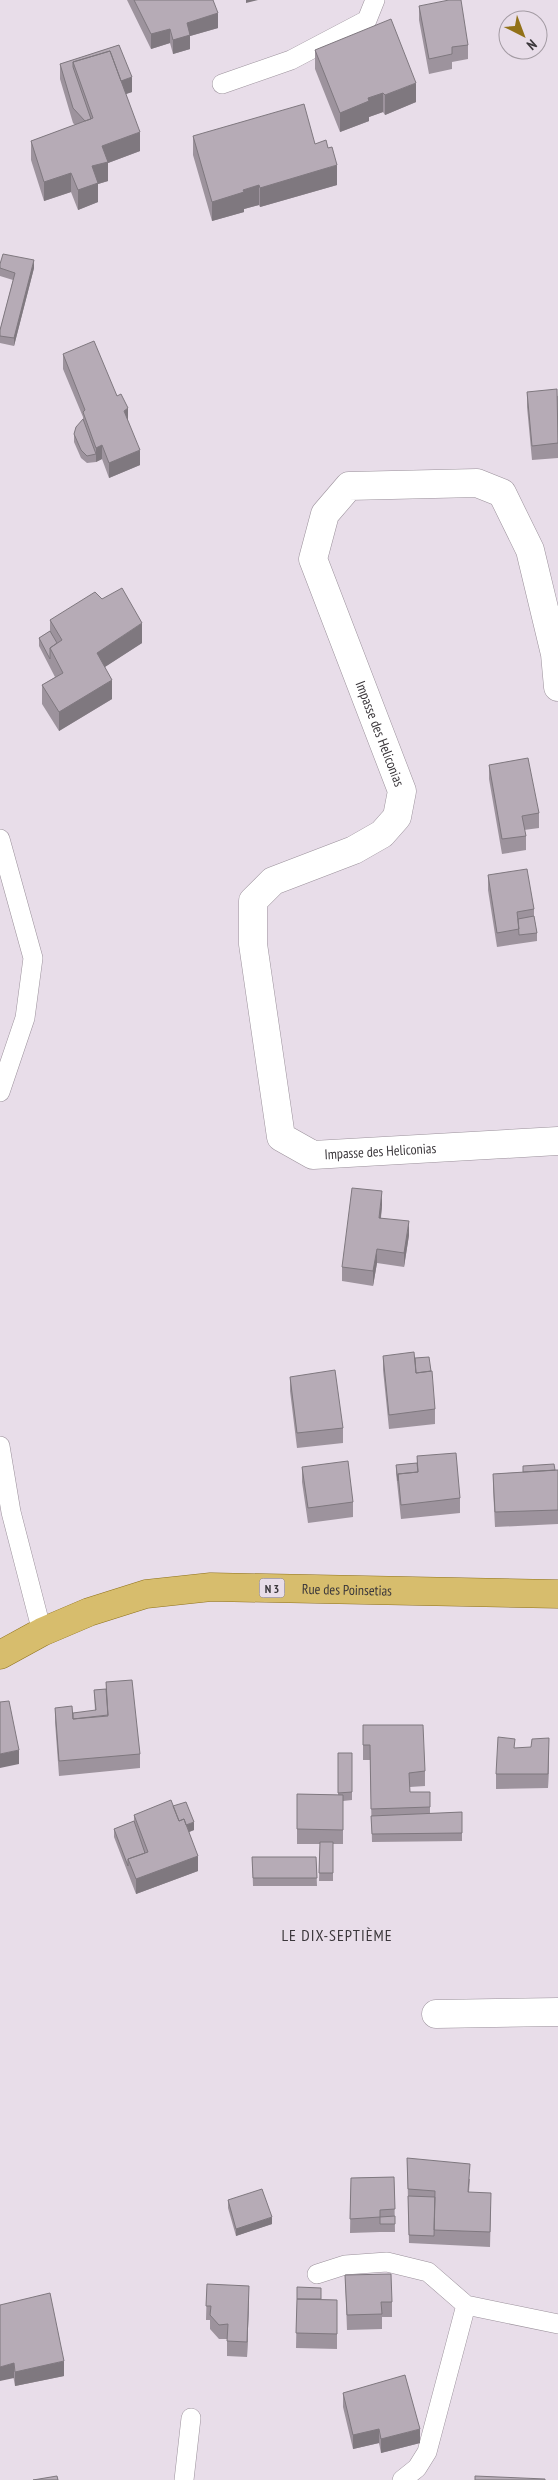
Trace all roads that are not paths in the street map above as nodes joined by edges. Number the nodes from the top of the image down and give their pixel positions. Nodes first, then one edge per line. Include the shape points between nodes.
1 (375, 0) edge
2 (222, 84) dead end
3 (558, 687) edge
4 (0, 839) edge
5 (0, 1092) edge
6 (558, 1141) edge
7 (0, 1446) edge
8 (558, 1594) edge
9 (42, 1632) junction
10 (0, 1655) edge
11 (558, 2012) edge
12 (436, 2014) dead end
13 (317, 2274) dead end
14 (466, 2305) junction
15 (558, 2324) edge
16 (191, 2418) dead end
17 (184, 2480) edge
18 (402, 2480) edge

1 - 2 lane via 367,20 291,60
3 - 6 street, Impasse des Heliconias via 555,654 530,550 502,493 477,484 349,486 325,514 313,559 402,791 397,817 382,834 354,850 273,880 253,901 253,944 281,1137 313,1155
4 - 5 lane via 33,958 25,1018
7 - 9 lane via 11,1512
8 - 9 main road, Rue des Poinsetias / N 3 via 211,1586 146,1594 89,1612
9 - 10 main road, Rue des Poinsetias / N 3
11 - 12 street
13 - 14 lane via 346,2265 387,2262 428,2272
14 - 15 lane
14 - 18 lane via 427,2452 417,2468
16 - 17 lane

